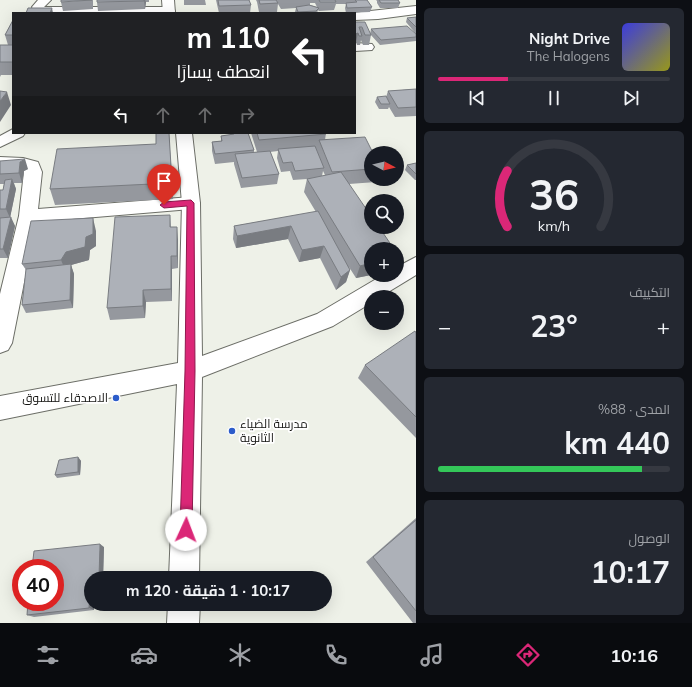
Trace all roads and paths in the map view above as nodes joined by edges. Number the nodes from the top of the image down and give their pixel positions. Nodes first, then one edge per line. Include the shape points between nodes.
1 (44, 0) edge
2 (169, 8) edge
3 (416, 10) edge
4 (356, 16) edge
5 (16, 134) edge
6 (184, 134) edge
7 (0, 142) edge
8 (0, 162) edge
9 (191, 203) junction
10 (28, 216) junction
11 (416, 265) edge
12 (0, 343) edge
13 (190, 371) junction
14 (0, 408) edge
15 (184, 571) edge
16 (184, 611) edge
17 (183, 623) edge

1 - 2 street via 38,8 39,11
3 - 4 street via 374,10
5 - 7 street
6 - 9 street
8 - 10 street via 32,166
9 - 10 street
9 - 13 street
10 - 12 street
11 - 13 street via 325,320
13 - 14 street
13 - 15 street
16 - 17 street

